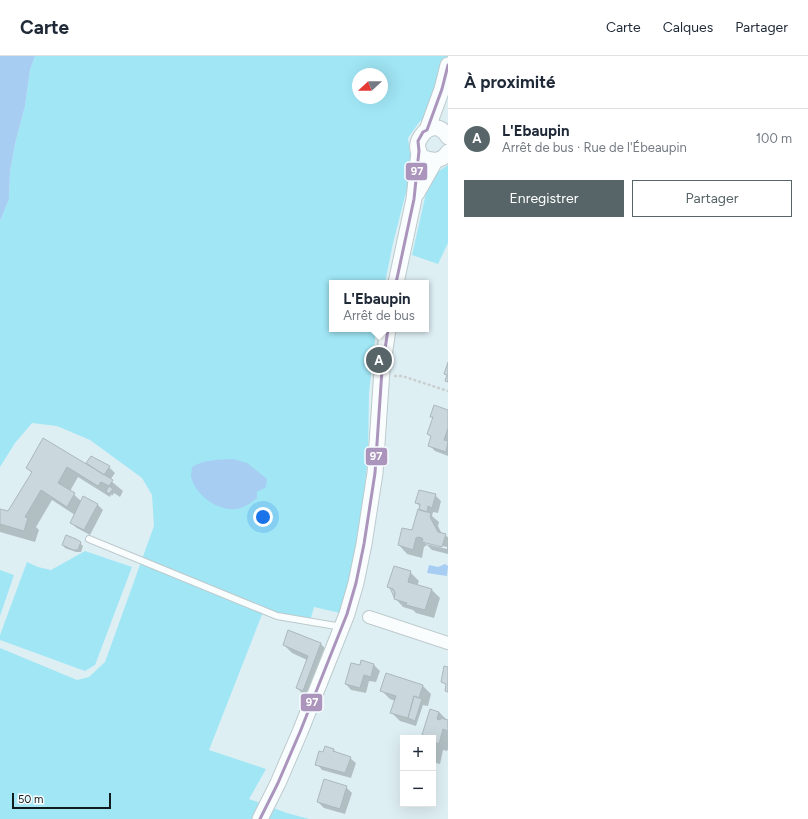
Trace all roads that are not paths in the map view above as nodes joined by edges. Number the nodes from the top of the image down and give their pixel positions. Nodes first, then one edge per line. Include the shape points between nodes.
1 (448, 65) edge
2 (439, 132) edge
3 (419, 151) junction
4 (445, 155) edge
5 (414, 199) junction
6 (397, 280) edge
7 (388, 332) edge
8 (89, 539) dead end
9 (369, 617) dead end
10 (344, 620) junction
11 (448, 643) edge
12 (260, 819) edge

1 - 2 street via 442,89
2 - 3 street via 420,136
3 - 4 street via 426,158
3 - 5 street
4 - 5 street
5 - 6 street
7 - 10 street via 375,473 356,583
8 - 10 lane via 277,616
9 - 11 street
10 - 12 street via 278,784

